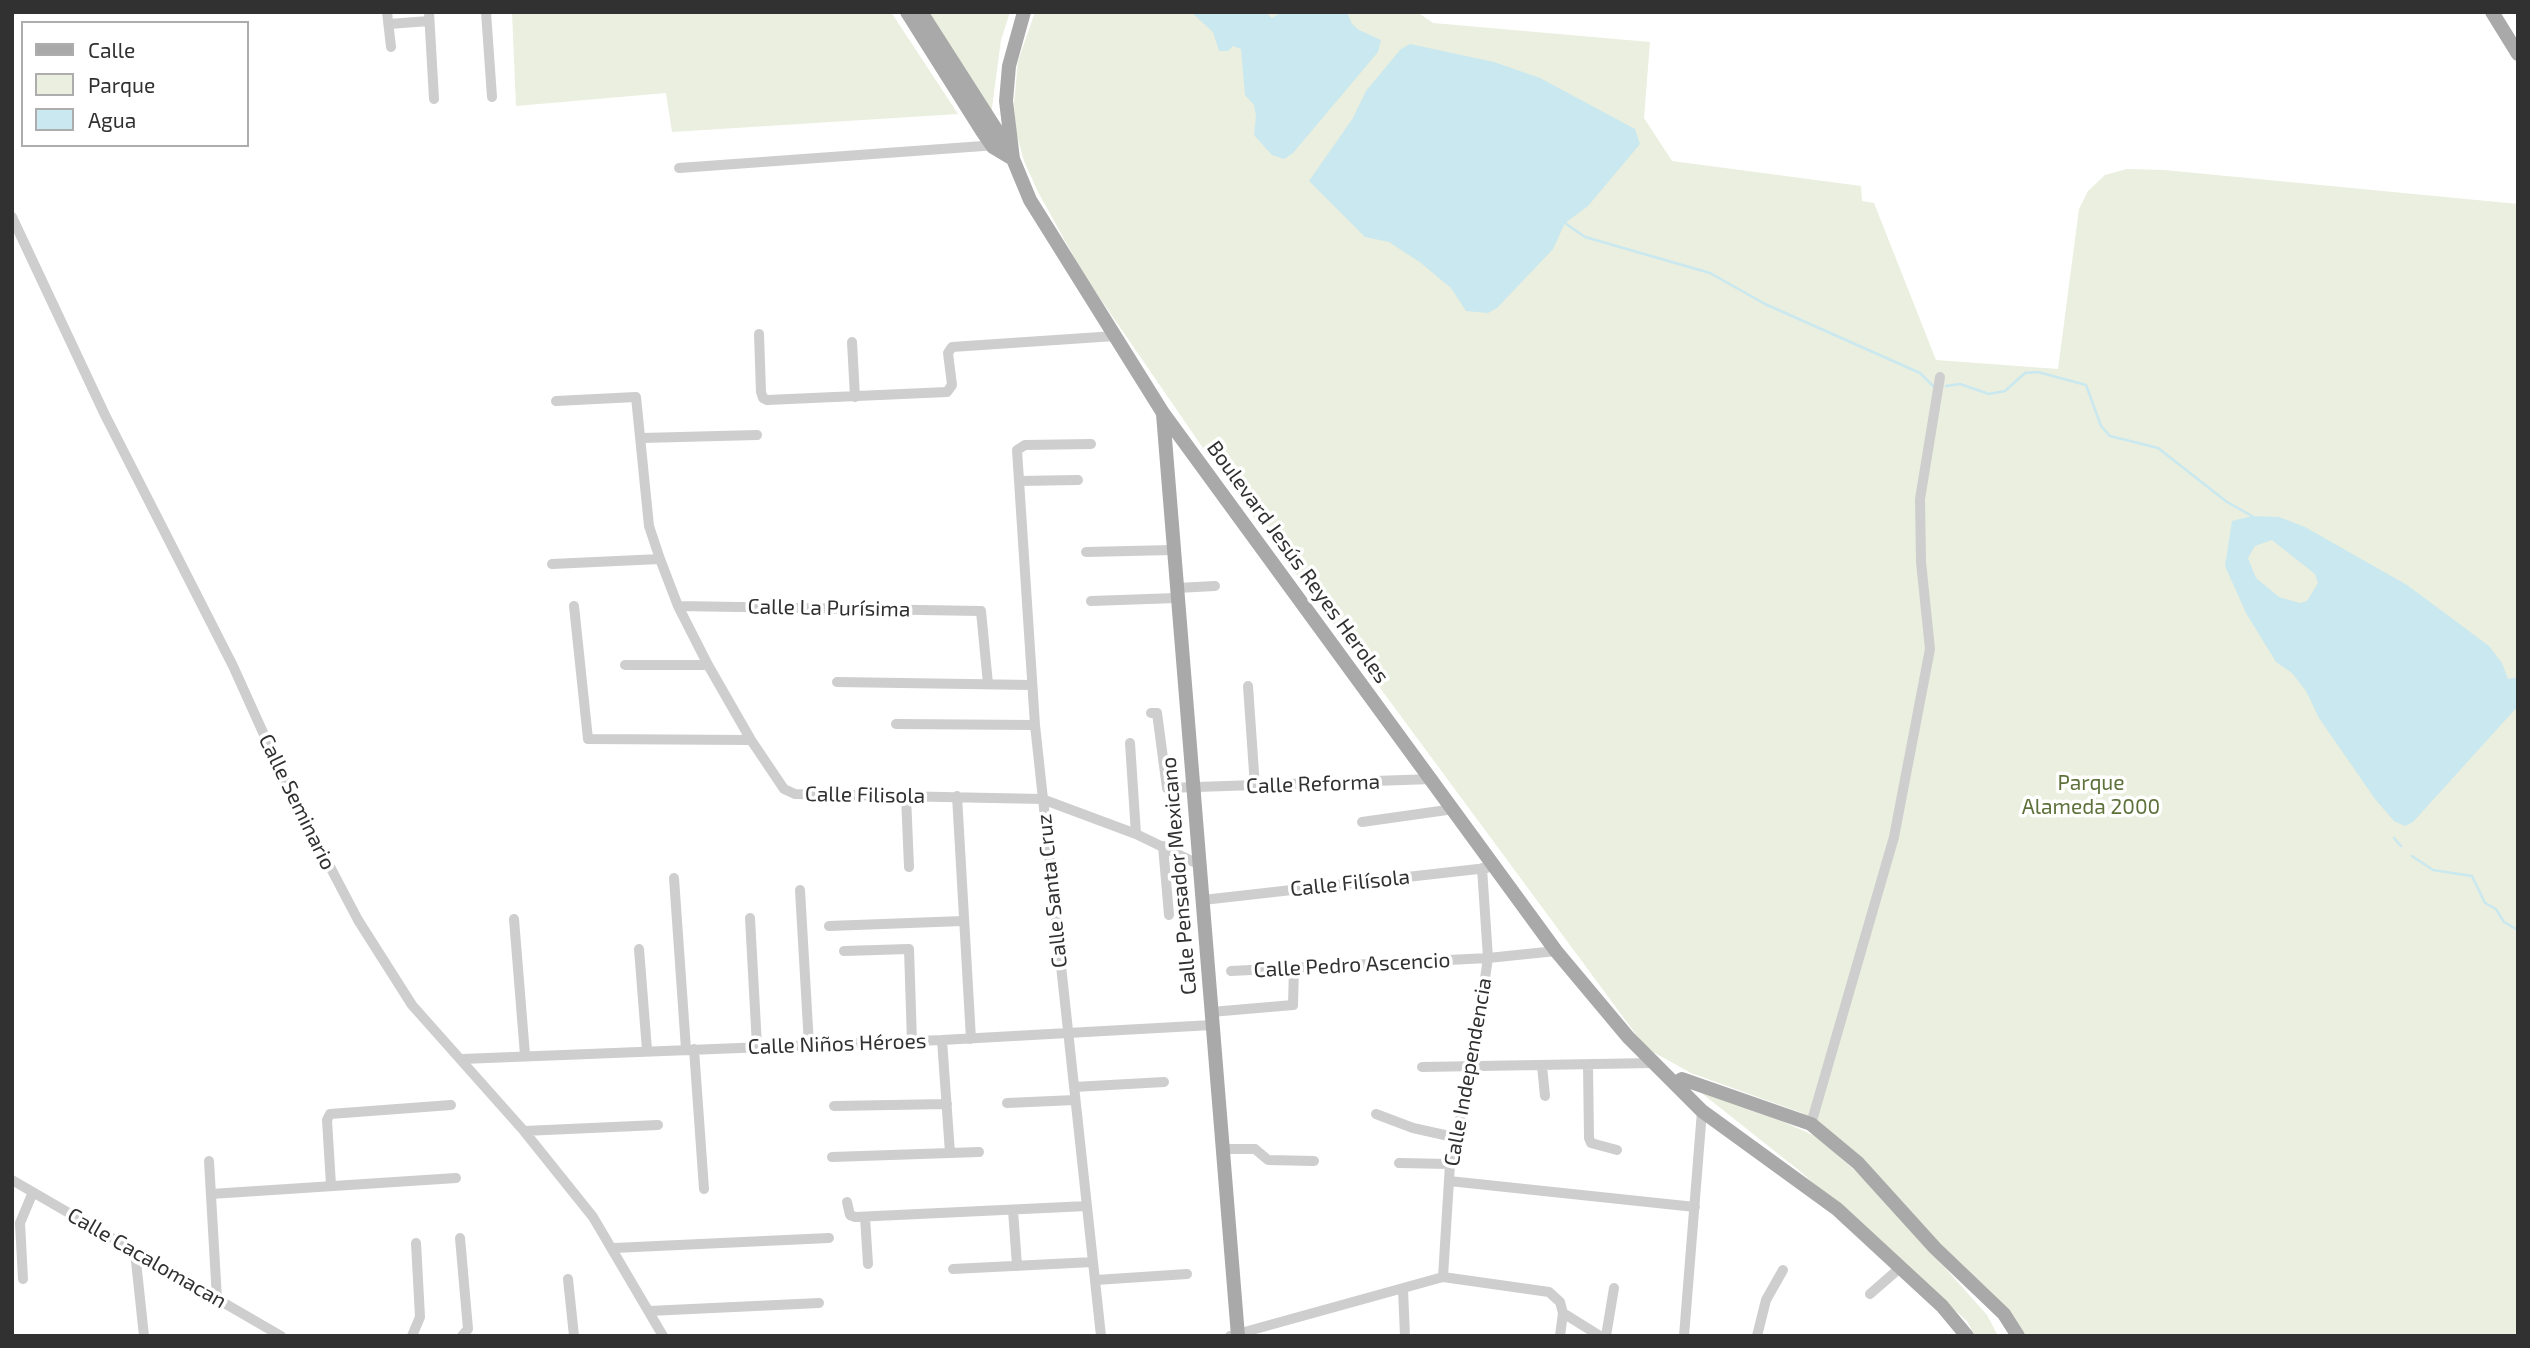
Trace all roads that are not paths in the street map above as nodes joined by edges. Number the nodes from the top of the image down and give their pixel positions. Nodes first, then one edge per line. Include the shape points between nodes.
1 (486, 12) edge
2 (907, 12) edge
3 (921, 12) edge
4 (1024, 12) edge
5 (2492, 12) edge
6 (429, 17) edge
7 (388, 18) edge
8 (391, 47) dead end
9 (2518, 54) edge
10 (492, 97) dead end
11 (434, 99) dead end
12 (999, 144) junction
13 (1013, 159) junction
14 (679, 168) dead end
15 (12, 217) edge
16 (760, 334) dead end
17 (1115, 336) junction
18 (852, 342) dead end
19 (1940, 377) dead end
20 (855, 397) junction
21 (556, 401) dead end
22 (1163, 413) junction
23 (757, 435) dead end
24 (642, 438) junction
25 (1091, 444) dead end
26 (1078, 480) dead end
27 (1019, 481) junction
28 (1172, 550) junction
29 (1086, 552) dead end
30 (660, 559) junction
31 (552, 564) dead end
32 (1215, 586) dead end
33 (1177, 593) junction
34 (1091, 601) dead end
35 (574, 606) dead end
36 (678, 606) junction
37 (708, 665) junction
38 (625, 666) dead end
39 (837, 682) dead end
40 (988, 684) junction
41 (1032, 685) junction
42 (1248, 685) dead end
43 (1154, 713) dead end
44 (896, 724) dead end
45 (1035, 725) junction
46 (751, 740) junction
47 (1130, 743) dead end
48 (1433, 779) junction
49 (1193, 786) junction
50 (1255, 787) junction
51 (906, 796) junction
52 (957, 796) junction
53 (1042, 799) junction
54 (1454, 809) junction
55 (1362, 822) dead end
56 (1136, 834) junction
57 (1163, 846) junction
58 (1200, 865) junction
59 (909, 867) dead end
60 (1490, 868) junction
61 (674, 878) dead end
62 (800, 890) dead end
63 (1203, 900) junction
64 (1169, 915) dead end
65 (750, 918) dead end
66 (514, 919) dead end
67 (963, 921) junction
68 (829, 926) dead end
69 (639, 948) dead end
70 (844, 951) dead end
71 (1556, 951) junction
72 (1488, 958) junction
73 (1294, 968) junction
74 (1231, 971) dead end
75 (1212, 1018) junction
76 (1068, 1031) junction
77 (971, 1038) junction
78 (942, 1040) junction
79 (912, 1042) junction
80 (809, 1045) junction
81 (757, 1046) junction
82 (690, 1049) junction
83 (647, 1050) junction
84 (525, 1055) junction
85 (461, 1059) junction
86 (1653, 1063) junction
87 (1588, 1065) junction
88 (1542, 1066) junction
89 (1422, 1067) dead end
90 (1472, 1067) junction
91 (1164, 1082) dead end
92 (1675, 1083) junction
93 (1074, 1087) junction
94 (1545, 1096) dead end
95 (1075, 1100) junction
96 (1007, 1103) dead end
97 (947, 1104) junction
98 (451, 1105) dead end
99 (834, 1106) dead end
100 (1702, 1111) junction
101 (1376, 1114) dead end
102 (1811, 1124) junction
103 (658, 1125) dead end
104 (524, 1131) junction
105 (1458, 1138) junction
106 (1223, 1149) junction
107 (1617, 1150) dead end
108 (979, 1152) dead end
109 (950, 1153) junction
110 (832, 1157) dead end
111 (209, 1161) dead end
112 (1314, 1161) dead end
113 (1399, 1163) dead end
114 (1450, 1164) junction
115 (456, 1178) dead end
116 (12, 1180) edge
117 (1449, 1181) junction
118 (331, 1185) junction
119 (704, 1189) dead end
120 (33, 1192) junction
121 (211, 1194) junction
122 (847, 1202) dead end
123 (1087, 1206) junction
124 (1695, 1207) junction
125 (1013, 1210) junction
126 (865, 1217) junction
127 (460, 1238) dead end
128 (830, 1238) dead end
129 (416, 1243) dead end
130 (614, 1248) junction
131 (135, 1252) junction
132 (1093, 1262) junction
133 (868, 1264) dead end
134 (1017, 1266) junction
135 (1902, 1267) junction
136 (953, 1269) dead end
137 (1783, 1270) dead end
138 (1187, 1274) dead end
139 (1443, 1277) junction
140 (23, 1279) dead end
141 (568, 1279) dead end
142 (1096, 1280) junction
143 (1614, 1288) dead end
144 (1403, 1289) junction
145 (1870, 1293) dead end
146 (217, 1299) junction
147 (819, 1303) dead end
148 (649, 1311) junction
149 (1563, 1313) junction
150 (267, 1332) edge
151 (1235, 1335) edge
152 (144, 1336) edge
153 (281, 1336) edge
154 (412, 1336) edge
155 (462, 1336) edge
156 (574, 1336) edge
157 (663, 1336) edge
158 (1101, 1336) edge
159 (1405, 1336) edge
160 (1560, 1336) edge
161 (1600, 1336) edge
162 (1606, 1336) edge
163 (1684, 1336) edge
164 (1757, 1336) edge
165 (1966, 1336) edge
166 (2018, 1336) edge

1 - 10 street
2 - 12 main road
3 - 12 main road
4 - 13 main road, Boulevard Jesús Reyes Heroles via 1009,66 1006,100
5 - 9 main road
6 - 7 street
6 - 11 street
7 - 8 street
12 - 13 main road
12 - 14 street
13 - 17 main road, Boulevard Jesús Reyes Heroles via 1030,200
15 - 85 street, Calle Seminario via 68,341 233,666 335,880 412,1005
16 - 20 street via 763,398
17 - 20 street via 956,346 948,353 950,391
17 - 22 main road, Boulevard Jesús Reyes Heroles
18 - 20 street
19 - 102 street via 1920,499 1930,649 1894,837
21 - 24 street, Calle Filisola via 636,397
22 - 28 main road, Calle Pensador Mexicano
22 - 48 main road, Boulevard Jesús Reyes Heroles
23 - 24 street
24 - 30 street, Calle Filisola via 649,526
25 - 27 street, Calle Santa Cruz via 1019,446
26 - 27 street
27 - 41 street, Calle Santa Cruz
28 - 29 street
28 - 33 main road, Calle Pensador Mexicano
30 - 31 street
30 - 36 street, Calle Filisola
32 - 33 street
33 - 34 street
33 - 49 main road, Calle Pensador Mexicano
35 - 46 street via 588,739
36 - 37 street, Calle Filisola
36 - 40 street, Calle La Purísima via 981,611
37 - 38 street
37 - 46 street, Calle Filisola
39 - 40 street
40 - 41 street
41 - 45 street, Calle Santa Cruz
42 - 50 street
43 - 49 street, Calle Reforma via 1167,788
44 - 45 street
45 - 53 street, Calle Santa Cruz
46 - 51 street, Calle Filisola via 775,780 789,793
47 - 56 street
48 - 50 street, Calle Reforma
48 - 54 main road, Boulevard Jesús Reyes Heroles
49 - 50 street, Calle Reforma
49 - 58 main road, Calle Pensador Mexicano
51 - 52 street, Calle Filisola
51 - 59 street
52 - 53 street, Calle Filisola
52 - 67 street
53 - 56 street, Calle Filisola
53 - 76 street, Calle Santa Cruz
54 - 55 street
54 - 60 main road, Boulevard Jesús Reyes Heroles
56 - 57 street, Calle Filisola
57 - 58 street, Calle Filisola
57 - 64 street
58 - 63 main road, Calle Pensador Mexicano
60 - 63 street, Calle Filísola
60 - 71 main road, Boulevard Jesús Reyes Heroles
60 - 72 street, Calle Independencia
61 - 82 street
62 - 80 street
63 - 75 main road, Calle Pensador Mexicano
65 - 81 street
66 - 84 street
67 - 68 street
67 - 77 street
69 - 83 street
70 - 79 street via 910,951
71 - 72 street, Calle Pedro Ascencio
71 - 86 main road, Boulevard Jesús Reyes Heroles
72 - 73 street, Calle Pedro Ascencio
72 - 90 street, Calle Independencia
73 - 74 street, Calle Pedro Ascencio
73 - 75 street, Calle Niños Héroes via 1293,1005
75 - 76 street, Calle Niños Héroes
75 - 106 main road, Calle Pensador Mexicano
76 - 77 street, Calle Niños Héroes
76 - 93 street, Calle Santa Cruz
77 - 78 street, Calle Niños Héroes
78 - 79 street, Calle Niños Héroes
78 - 97 street
79 - 80 street, Calle Niños Héroes
80 - 81 street, Calle Niños Héroes
81 - 82 street, Calle Niños Héroes
82 - 83 street, Calle Niños Héroes
82 - 119 street
83 - 84 street, Calle Niños Héroes
84 - 85 street, Calle Niños Héroes
85 - 104 street, Calle Seminario
86 - 87 street
86 - 92 main road, Boulevard Jesús Reyes Heroles
87 - 88 street
87 - 107 street via 1590,1141
88 - 90 street
88 - 94 street
89 - 90 street
90 - 105 street, Calle Independencia
91 - 93 street
92 - 100 main road, Boulevard Jesús Reyes Heroles
92 - 102 main road via 1682,1079
93 - 95 street, Calle Santa Cruz
95 - 96 street
95 - 123 street, Calle Santa Cruz
97 - 99 street
97 - 109 street
98 - 118 street via 330,1114
100 - 124 street
100 - 135 main road, Boulevard Jesús Reyes Heroles via 1837,1209
101 - 105 street via 1413,1129
102 - 166 main road via 1858,1163 2004,1314
103 - 104 street
104 - 130 street, Calle Seminario
105 - 114 street, Calle Independencia
106 - 112 street via 1255,1149 1268,1160
106 - 151 main road, Calle Pensador Mexicano
108 - 109 street
109 - 110 street
111 - 121 street
113 - 114 street
114 - 117 street, Calle Independencia
115 - 118 street
116 - 120 street, Calle Cacalomacan
117 - 124 street
117 - 139 street, Calle Independencia
118 - 121 street
120 - 131 street, Calle Cacalomacan
120 - 140 street via 20,1223
121 - 146 street
122 - 126 street via 851,1216
123 - 125 street
123 - 132 street, Calle Santa Cruz
124 - 163 street
125 - 126 street
125 - 134 street
126 - 133 street
127 - 155 street via 468,1329
128 - 130 street
129 - 154 street via 420,1317
130 - 148 street, Calle Seminario
131 - 146 street, Calle Cacalomacan
131 - 152 street
132 - 134 street
132 - 142 street, Calle Santa Cruz
134 - 136 street
135 - 145 street
135 - 165 main road, Boulevard Jesús Reyes Heroles
137 - 164 street via 1766,1300
138 - 142 street
139 - 144 street
139 - 149 street via 1549,1292 1560,1302
141 - 156 street
142 - 158 street, Calle Santa Cruz
143 - 162 street
144 - 151 street
144 - 159 street
146 - 150 street, Calle Cacalomacan
147 - 148 street
148 - 157 street, Calle Seminario
149 - 160 street
149 - 161 street
150 - 153 street, Calle Cacalomacan

